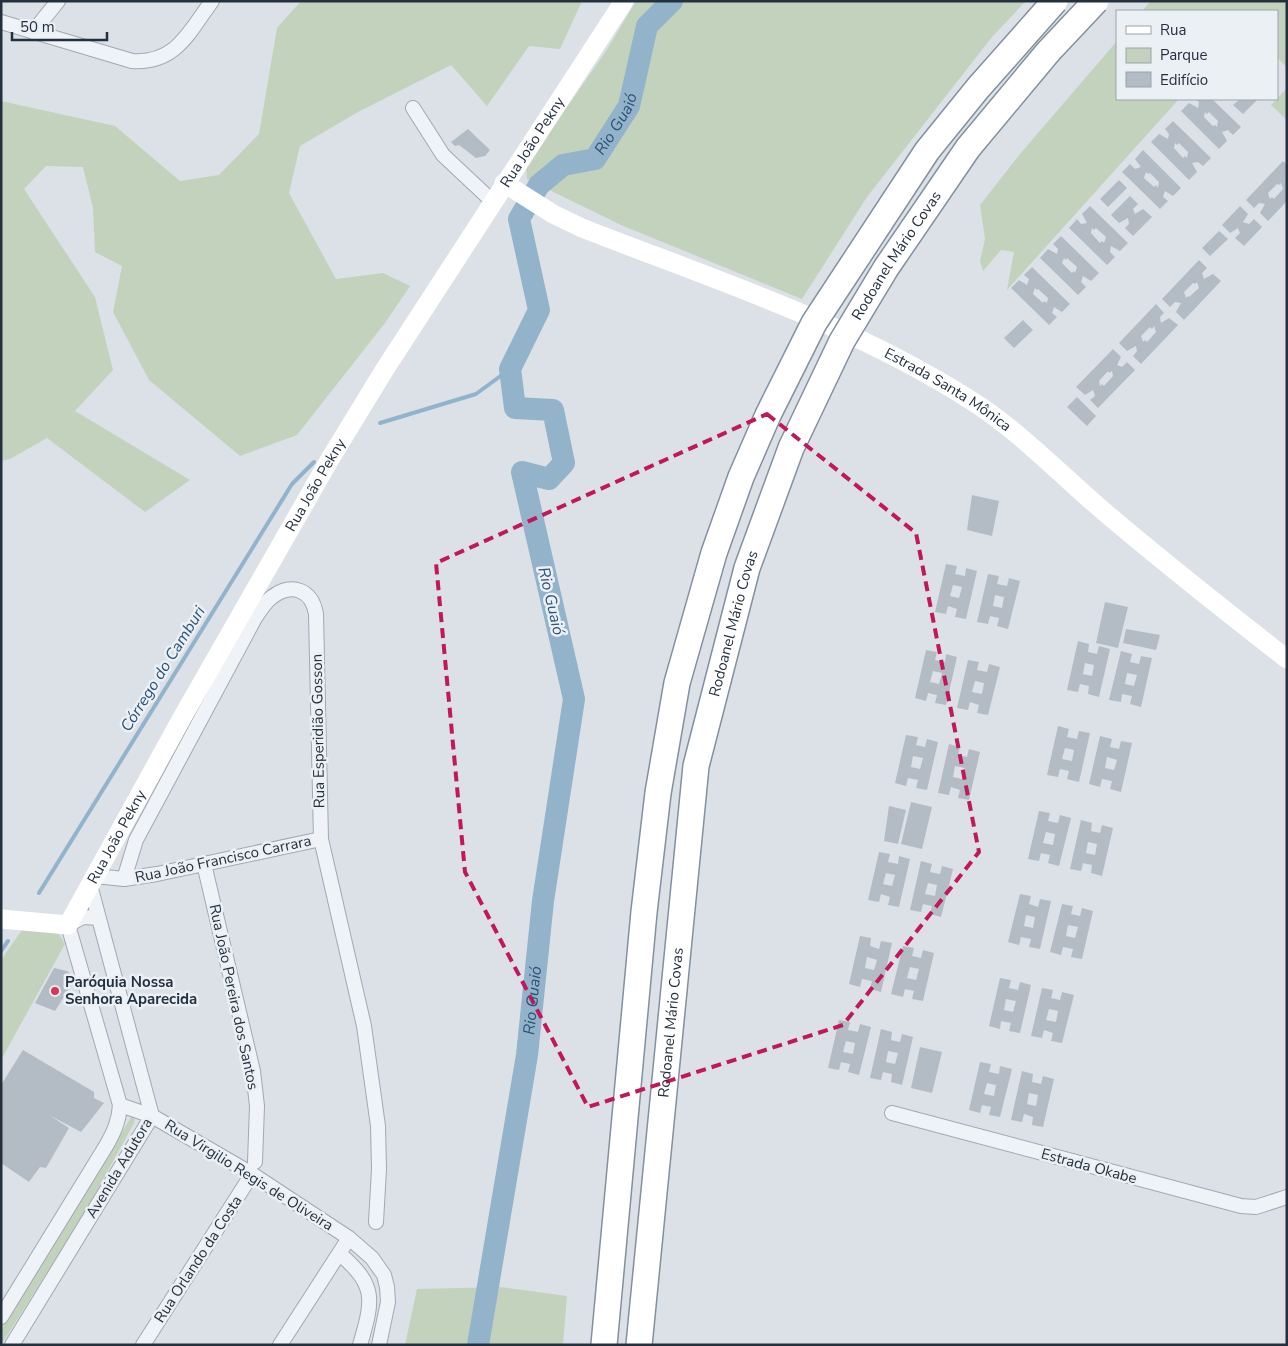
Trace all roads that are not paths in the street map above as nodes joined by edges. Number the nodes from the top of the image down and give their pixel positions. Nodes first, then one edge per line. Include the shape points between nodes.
1 (58, 1) edge
2 (212, 1) edge
3 (624, 1) edge
4 (1054, 1) edge
5 (1096, 1) edge
6 (1, 22) edge
7 (33, 32) junction
8 (414, 108) dead end
9 (510, 187) junction
10 (492, 202) junction
11 (1287, 659) edge
12 (321, 839) junction
13 (204, 864) junction
14 (93, 880) junction
15 (124, 880) junction
16 (1, 918) edge
17 (99, 918) junction
18 (68, 925) junction
19 (120, 1105) junction
20 (892, 1113) dead end
21 (152, 1116) junction
22 (254, 1168) junction
23 (1287, 1197) edge
24 (376, 1222) dead end
25 (349, 1238) junction
26 (340, 1254) junction
27 (1, 1316) edge
28 (12, 1345) edge
29 (143, 1345) edge
30 (280, 1345) edge
31 (360, 1345) edge
32 (379, 1345) edge
33 (604, 1345) edge
34 (639, 1345) edge

1 - 7 street
2 - 7 street via 174,51 148,62
3 - 9 main road, Rua João Pekny
4 - 33 highway, bridge via 927,151 814,323 768,415 714,553 677,683 658,793
5 - 34 highway, Rodoanel Mário Covas, bridge via 1048,52 968,148 886,268 842,340 791,448 747,568 696,766
6 - 7 street
8 - 10 street via 443,155
9 - 10 main road, Rua João Pekny
9 - 11 main road, Estrada Santa Mônica via 582,228 800,312 886,351 974,402 1212,602
10 - 14 main road, Rua João Pekny via 330,459
12 - 13 street, Rua João Francisco Carrara
12 - 15 street, Rua Esperidião Gosson via 316,614 314,601 309,595 300,590 287,591 274,595 255,618 136,840
12 - 24 street, Rua Esperidião Gosson via 364,1026 378,1126
13 - 15 street, Rua João Francisco Carrara
13 - 22 street, Rua João Pereira dos Santos via 253,1071 257,1106
14 - 15 street, Rua João Francisco Carrara
14 - 17 street, Avenida Adutora
14 - 18 main road, Rua João Pekny
16 - 18 main road
17 - 18 street via 83,917
17 - 21 street, Avenida Adutora
18 - 19 street
19 - 21 street, Rua Virgilio Regis de Oliveira
19 - 27 street, Avenida Adutora via 115,1130 106,1146
20 - 23 street, Estrada Okabe via 1241,1206 1256,1207
21 - 22 street, Rua Virgilio Regis de Oliveira
21 - 28 street, Avenida Adutora
22 - 25 street, Rua Virgilio Regis de Oliveira
22 - 29 street, Rua Orlando da Costa
25 - 26 street
25 - 32 street, Rua Virgilio Regis de Oliveira via 372,1258 384,1275 388,1302
26 - 30 street
26 - 31 street via 359,1270 368,1291 368,1315

